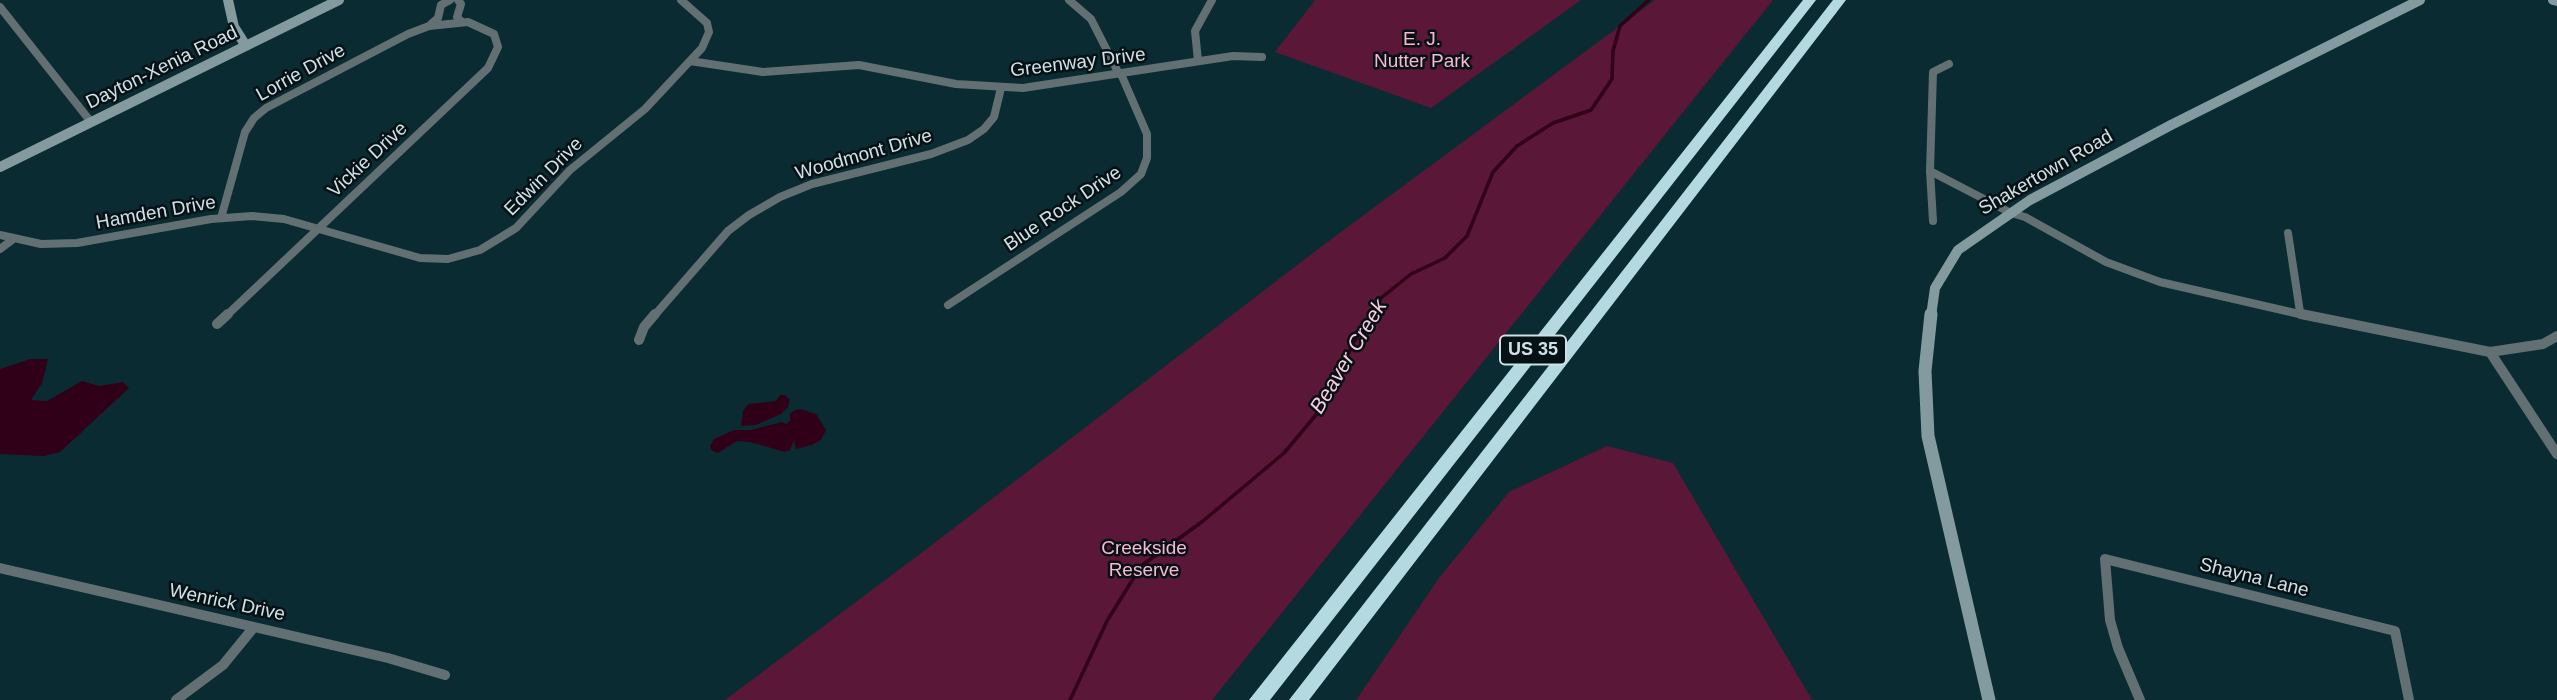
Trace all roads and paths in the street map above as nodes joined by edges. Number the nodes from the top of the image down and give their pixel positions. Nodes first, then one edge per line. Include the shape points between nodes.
1 (228, 0) edge
2 (339, 0) edge
3 (450, 0) edge
4 (458, 0) edge
5 (681, 0) edge
6 (1069, 0) edge
7 (1212, 0) edge
8 (1810, 0) edge
9 (1840, 0) edge
10 (2420, 0) edge
11 (0, 7) edge
12 (462, 22) junction
13 (429, 26) junction
14 (246, 46) junction
15 (1262, 57) dead end
16 (690, 61) junction
17 (1198, 61) junction
18 (1949, 64) dead end
19 (1120, 74) junction
20 (1001, 88) junction
21 (91, 122) junction
22 (0, 167) edge
23 (1930, 171) junction
24 (2011, 213) junction
25 (222, 218) junction
26 (1933, 222) dead end
27 (318, 229) junction
28 (2288, 233) dead end
29 (0, 235) edge
30 (12, 240) junction
31 (0, 249) edge
32 (948, 304) dead end
33 (2300, 312) junction
34 (217, 324) dead end
35 (2557, 335) edge
36 (639, 340) dead end
37 (2490, 352) junction
38 (2557, 454) edge
39 (0, 568) edge
40 (254, 627) junction
41 (445, 675) dead end
42 (176, 700) edge
43 (1258, 700) edge
44 (1298, 700) edge
45 (1989, 700) edge
46 (2140, 700) edge
47 (2409, 700) edge

1 - 14 street via 232,21
2 - 14 street, Dayton-Xenia Road
3 - 13 street via 441,5 438,18
4 - 12 street via 457,17
5 - 16 street, Edwin Drive via 705,19 709,28 705,43
6 - 19 street, Blue Rock Drive via 1091,19
7 - 17 street via 1195,31
8 - 43 highway, US 35
9 - 44 highway, US 35
10 - 24 street, Shakertown Road via 2171,125
11 - 21 street
12 - 13 street, Lorrie Drive
12 - 27 street, Vickie Drive via 494,34 498,47 493,62
13 - 25 street, Lorrie Drive via 275,103 254,118 245,132
14 - 21 street, Dayton-Xenia Road
15 - 17 street, Greenway Drive
16 - 20 street, Greenway Drive via 757,72 859,65
16 - 27 street, Edwin Drive via 645,109 570,170 516,228 488,247 448,259 420,258
17 - 19 street, Greenway Drive
18 - 23 street via 1933,72
19 - 20 street, Greenway Drive
19 - 32 street, Blue Rock Drive via 1147,134 1147,158 1140,174 1121,192
20 - 36 street, Woodmont Drive via 994,117 968,140 812,184 749,215 693,269 644,327
21 - 22 street, Dayton-Xenia Road
23 - 24 street
23 - 26 street
24 - 33 street via 2106,262 2160,282
24 - 45 street, Shakertown Road via 1958,250 1942,273 1930,313 1925,371 1931,453
25 - 27 street, Hamden Drive via 269,217
25 - 30 street, Hamden Drive via 77,243
27 - 34 street, Vickie Drive
28 - 33 street
29 - 30 street, Hamden Drive
30 - 31 street
33 - 37 street
35 - 37 street via 2543,344
37 - 38 street
39 - 40 street, Wenrick Drive
40 - 41 street, Wenrick Drive
40 - 42 street via 223,665
46 - 47 street, Shayna Lane via 2110,620 2105,559 2395,631

